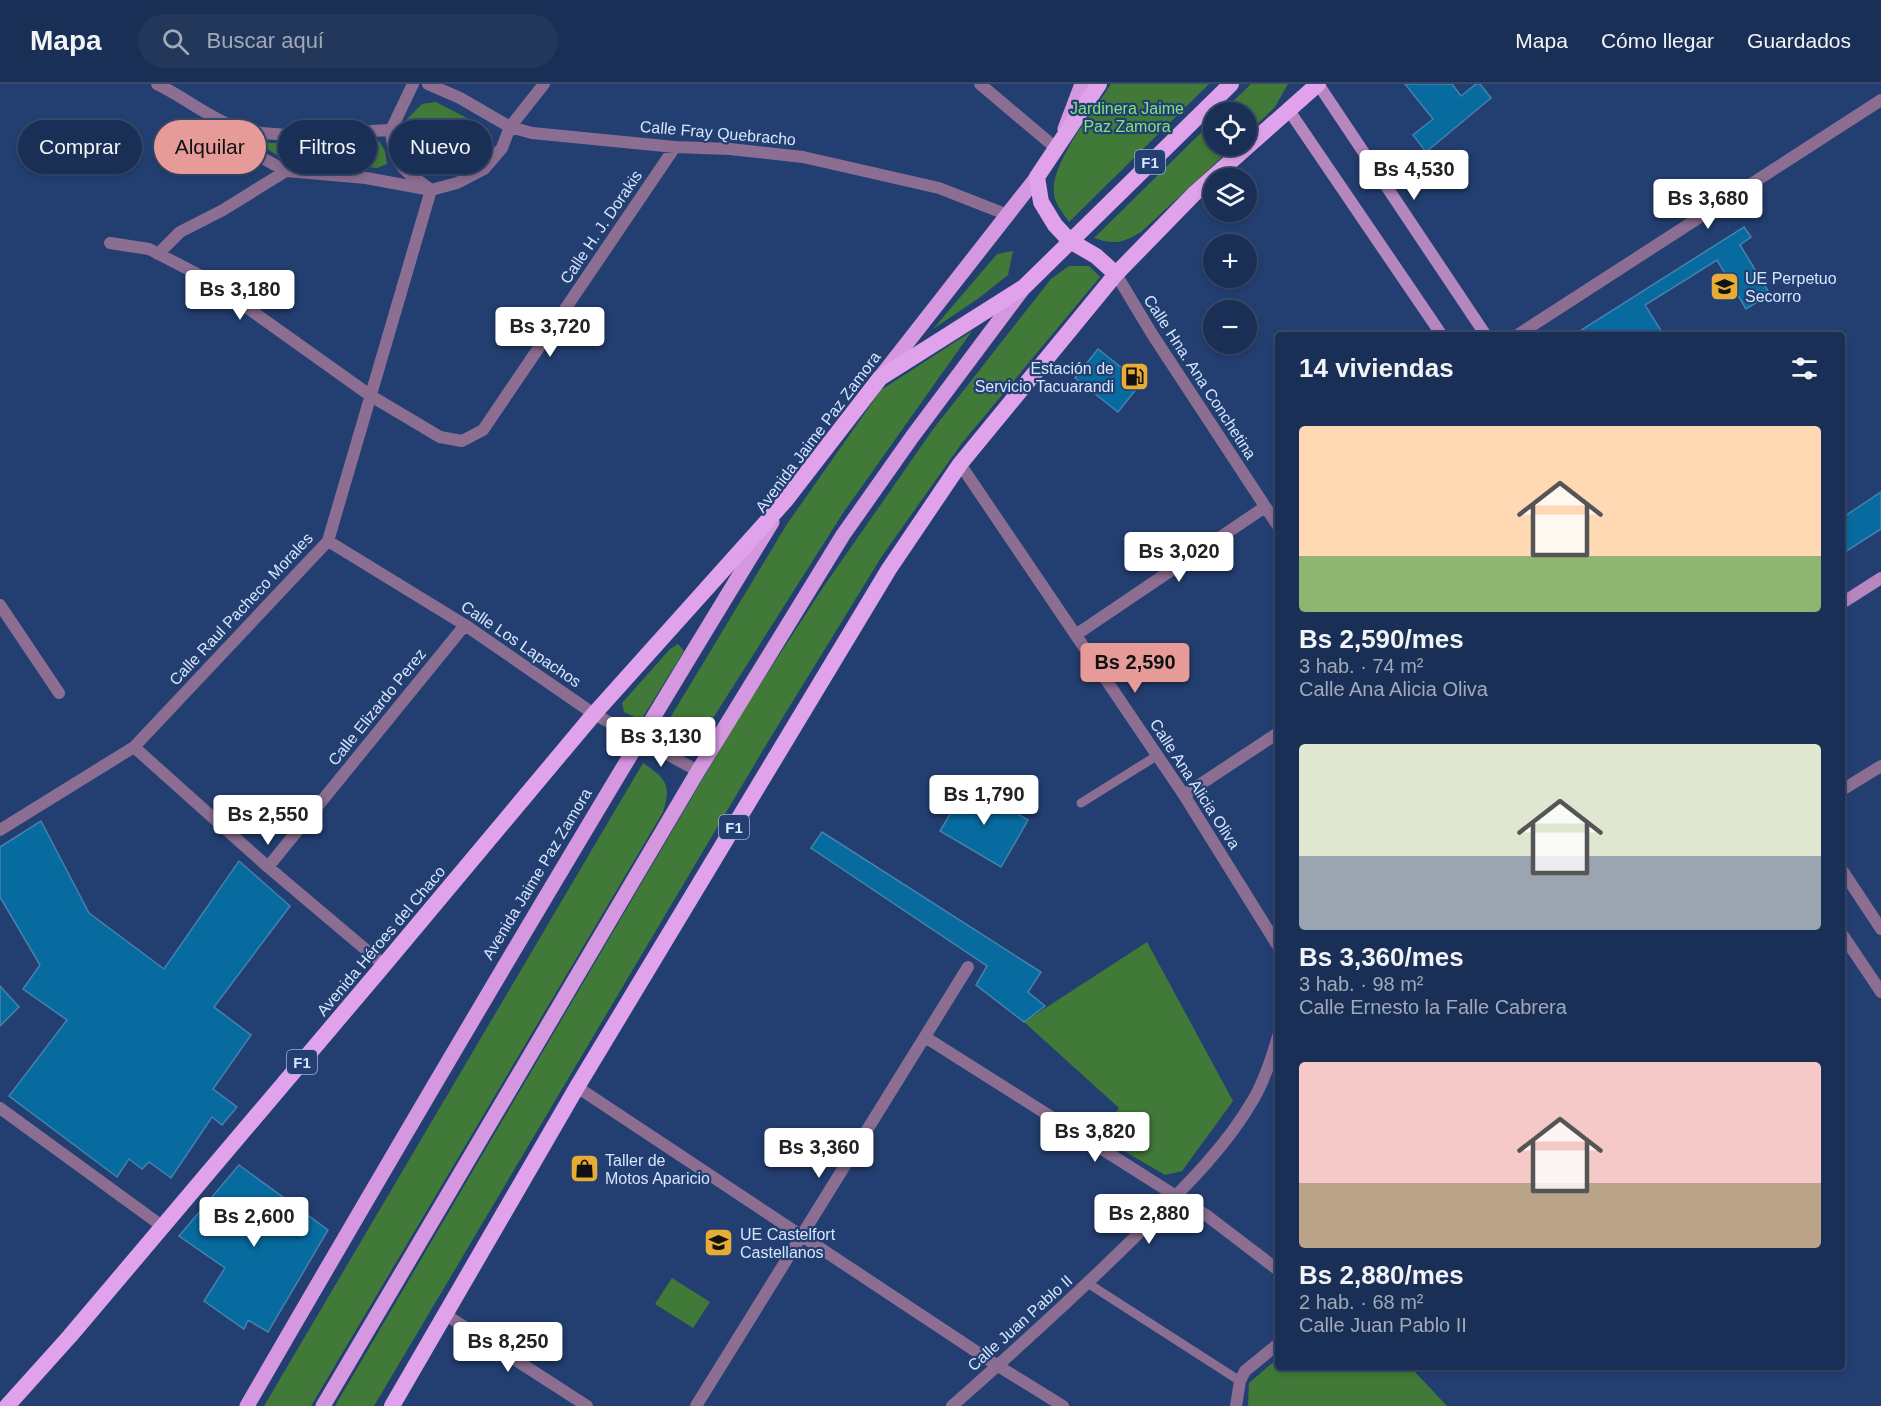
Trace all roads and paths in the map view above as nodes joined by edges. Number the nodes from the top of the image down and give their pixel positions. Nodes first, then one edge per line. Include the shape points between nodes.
1 (157, 84) edge
2 (413, 84) edge
3 (428, 84) edge
4 (544, 84) edge
5 (980, 84) edge
6 (1082, 84) edge
7 (1099, 84) edge
8 (1231, 84) edge
9 (1318, 84) edge
10 (1881, 100) edge
11 (1288, 109) junction
12 (221, 120) edge
13 (396, 120) edge
14 (510, 127) junction
15 (389, 130) edge
16 (266, 134) edge
17 (675, 147) junction
18 (1057, 149) junction
19 (281, 174) edge
20 (320, 174) edge
21 (409, 174) edge
22 (1037, 177) junction
23 (430, 190) junction
24 (1008, 215) junction
25 (1070, 241) junction
26 (110, 243) dead end
27 (158, 254) junction
28 (1116, 274) junction
29 (1024, 287) junction
30 (1440, 332) edge
31 (1484, 332) edge
32 (1522, 332) edge
33 (880, 378) junction
34 (371, 396) junction
35 (960, 464) junction
36 (785, 501) junction
37 (1265, 507) junction
38 (1275, 522) edge
39 (328, 541) junction
40 (1881, 578) edge
41 (1845, 601) edge
42 (0, 605) edge
43 (4, 618) edge
44 (465, 625) junction
45 (1077, 634) junction
46 (59, 693) dead end
47 (594, 714) junction
48 (1275, 734) edge
49 (639, 739) junction
50 (134, 747) junction
51 (1158, 755) junction
52 (1881, 766) edge
53 (698, 771) junction
54 (1845, 788) edge
55 (1184, 795) junction
56 (1081, 803) dead end
57 (0, 830) edge
58 (268, 867) junction
59 (1845, 875) edge
60 (1881, 929) edge
61 (1845, 938) edge
62 (1275, 941) edge
63 (384, 965) junction
64 (968, 967) dead end
65 (1881, 992) edge
66 (925, 1038) junction
67 (1275, 1047) edge
68 (577, 1087) junction
69 (0, 1108) edge
70 (1176, 1196) junction
71 (162, 1226) junction
72 (801, 1236) junction
73 (1275, 1268) edge
74 (1089, 1284) junction
75 (446, 1315) junction
76 (1275, 1346) edge
77 (998, 1366) junction
78 (1240, 1381) junction
79 (7, 1406) edge
80 (247, 1406) edge
81 (323, 1406) edge
82 (392, 1406) edge
83 (587, 1406) edge
84 (696, 1406) edge
85 (952, 1406) edge
86 (1063, 1406) edge
87 (1236, 1406) edge

1 - 12 street
2 - 13 street
3 - 14 street, Calle Fray Quebracho
4 - 14 street
5 - 18 street
6 - 18 main road
7 - 18 highway, Avenida Jaime Paz Zamora
8 - 25 highway, F1
9 - 11 highway, F1
9 - 31 main road
10 - 32 street
11 - 28 highway, F1 via 1194,194
11 - 30 main road
14 - 17 street, Calle Fray Quebracho via 532,133
14 - 23 street via 502,148 484,169 457,183
15 - 16 street
17 - 24 street, Calle Fray Quebracho via 803,157 939,188
17 - 34 street, Calle H. J. Dorakis via 483,430 462,441 440,437
18 - 22 highway, Avenida Jaime Paz Zamora
19 - 27 street via 180,232
20 - 23 street
21 - 23 street
22 - 24 main road, Avenida Jaime Paz Zamora
22 - 25 highway via 1041,202
23 - 34 street, Calle Raul Pacheco Morales
24 - 33 main road, Avenida Jaime Paz Zamora
25 - 28 highway
25 - 29 highway, F1
26 - 27 street, Calle H. J. Dorakis
27 - 34 street, Calle H. J. Dorakis via 207,279
28 - 35 highway, F1
28 - 37 street, Calle Hna. Ana Conchetina
29 - 33 highway, F1
29 - 53 main road via 843,535
33 - 36 highway, Avenida Jaime Paz Zamora / F1
34 - 39 street, Calle Raul Pacheco Morales
35 - 45 street, Calle Ana Alicia Oliva
35 - 68 highway, F1 via 889,569
36 - 47 highway, Avenida Héroes del Chaco / F1
36 - 49 main road, Avenida Jaime Paz Zamora
37 - 38 street, Calle Hna. Ana Conchetina
37 - 45 street
39 - 44 street, Calle Los Lapachos
39 - 50 street, Calle Raul Pacheco Morales
40 - 41 main road
42 - 43 street
43 - 46 street
44 - 47 street, Calle Los Lapachos
44 - 58 street, Calle Elizardo Perez
45 - 51 street, Calle Ana Alicia Oliva
47 - 49 street, Calle Los Lapachos
47 - 63 highway, Avenida Héroes del Chaco / F1
48 - 55 street
49 - 53 street, Calle Los Lapachos
49 - 80 main road, Avenida Jaime Paz Zamora
50 - 57 street, Calle Raul Pacheco Morales
50 - 58 street
51 - 55 street, Calle Ana Alicia Oliva
51 - 56 lane
52 - 54 street
53 - 81 main road
55 - 62 street, Calle Ana Alicia Oliva
58 - 63 street
59 - 60 street
61 - 65 street
63 - 71 highway, Avenida Héroes del Chaco / F1
64 - 66 street
66 - 70 street
66 - 72 street
67 - 70 street, Calle Juan Pablo II via 1254,1100 1216,1152
68 - 72 street
68 - 75 highway, F1
69 - 71 street
70 - 73 street
70 - 74 street, Calle Juan Pablo II
71 - 79 highway, Avenida Héroes del Chaco / F1
72 - 77 street
72 - 84 street
74 - 77 street, Calle Juan Pablo II
74 - 78 lane
75 - 82 highway, F1
75 - 83 street
76 - 78 street via 1245,1371
77 - 85 street, Calle Juan Pablo II
77 - 86 street
78 - 87 street

